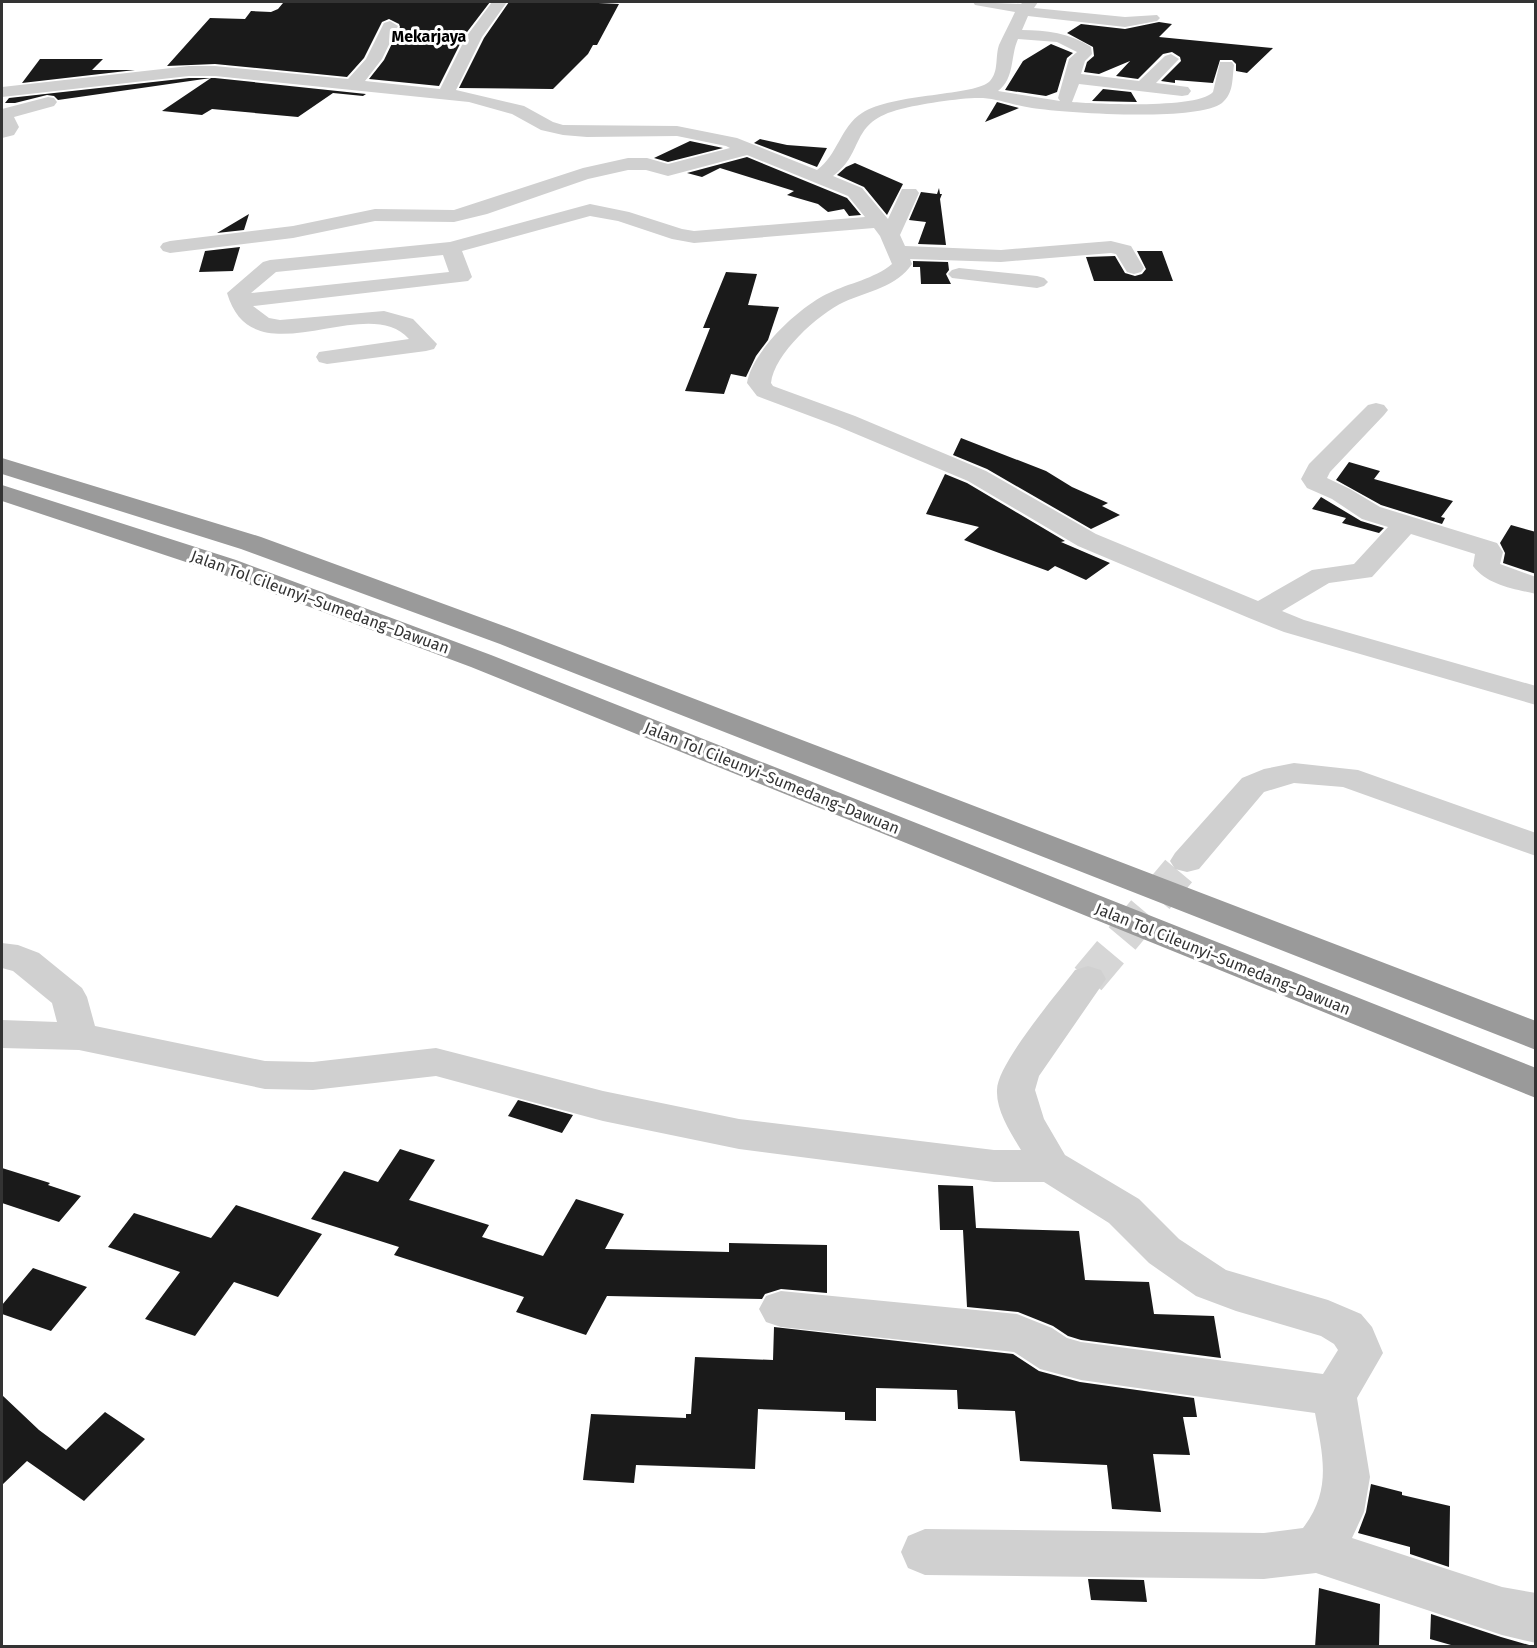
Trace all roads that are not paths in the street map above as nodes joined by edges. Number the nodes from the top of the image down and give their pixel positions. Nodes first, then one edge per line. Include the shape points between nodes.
1 (499, 2) edge
2 (980, 2) edge
3 (1026, 7) edge
4 (1152, 18) dead end
5 (1125, 22) junction
6 (390, 26) dead end
7 (1012, 34) junction
8 (1072, 42) junction
9 (1171, 59) dead end
10 (1226, 65) dead end
11 (1073, 78) junction
12 (350, 86) junction
13 (1143, 86) junction
14 (45, 89) junction
15 (2, 92) edge
16 (446, 93) junction
17 (982, 93) junction
18 (1219, 95) junction
19 (1062, 108) junction
20 (2, 133) edge
21 (748, 149) junction
22 (819, 177) junction
23 (909, 193) dead end
24 (590, 210) junction
25 (287, 240) dead end
26 (892, 245) junction
27 (170, 247) dead end
28 (451, 248) junction
29 (1134, 268) dead end
30 (1037, 282) dead end
31 (241, 301) junction
32 (327, 357) dead end
33 (1376, 410) dead end
34 (2, 466) edge
35 (2, 493) edge
36 (1406, 524) junction
37 (1536, 586) edge
38 (1259, 612) junction
39 (1536, 696) edge
40 (1536, 845) edge
41 (1187, 861) tunnel mouth
42 (2, 956) edge
43 (1088, 980) tunnel mouth
44 (2, 1034) edge
45 (79, 1036) junction
46 (1536, 1036) edge
47 (1536, 1084) edge
48 (1052, 1166) junction
49 (781, 1309) dead end
50 (1334, 1396) junction
51 (1316, 1550) junction
52 (925, 1552) dead end
53 (1536, 1618) edge

1 - 16 street via 474,37
2 - 3 street
3 - 5 street
3 - 7 street
4 - 5 street
5 - 8 street via 1126,25 1102,38
6 - 12 street via 373,62
7 - 8 street via 1043,35
7 - 17 street via 1003,74 995,86
8 - 11 street via 1085,50 1077,59
9 - 13 street
10 - 18 street via 1224,90
11 - 13 street
11 - 19 street
12 - 14 street via 203,70
12 - 16 street
13 - 18 street
14 - 15 street
14 - 20 street via 48,103 8,113 4,118 10,127
16 - 21 street via 518,110 563,130 677,131 709,136
17 - 19 street
17 - 22 street via 892,106 874,113 858,124 840,162
18 - 19 street via 1200,105
21 - 22 street
21 - 27 street via 668,170 628,164 583,174 454,216 375,215 293,232
22 - 26 street via 855,192
23 - 26 street
24 - 25 street via 505,209 476,221
24 - 26 street via 694,237
24 - 28 street
26 - 29 street via 1001,256 1111,247 1124,250
26 - 30 street
26 - 38 street via 894,273 834,298 804,320 763,366 758,377 762,388 977,476 1087,540
28 - 31 street via 270,266 237,293
28 - 31 street via 461,277
31 - 32 street via 246,313 266,325 285,327 380,317 404,322 426,344
33 - 36 street via 1318,469 1314,479 1371,513
34 - 46 highway, Jalan Tol Cileunyi–Sumedang–Dawuan via 251,543 499,634
35 - 47 highway, Jalan Tol Cileunyi–Sumedang–Dawuan via 226,566 481,661
36 - 37 street via 1487,549 1487,566 1493,573
36 - 38 street via 1362,571 1322,576
38 - 39 street via 1294,626
40 - 41 street via 1347,777 1294,773 1253,784
42 - 45 street via 26,962 69,997
43 - 48 street via 1021,1072 1016,1090 1025,1122
44 - 45 street
45 - 48 street via 265,1075 313,1076 436,1062 603,1106 739,1134 994,1166
48 - 50 street via 1124,1211 1164,1251 1211,1283 1328,1319 1348,1329 1361,1353
49 - 50 street via 1017,1333 1056,1355 1081,1361
50 - 51 street via 1347,1466 1347,1490 1343,1509
51 - 52 street via 1264,1556
51 - 53 street via 1502,1611

